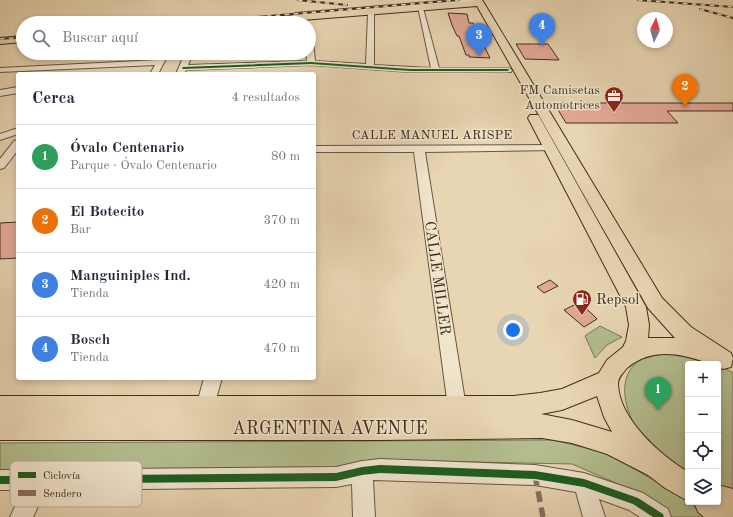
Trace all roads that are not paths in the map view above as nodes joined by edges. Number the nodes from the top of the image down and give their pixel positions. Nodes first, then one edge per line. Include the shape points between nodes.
1 (473, 1) edge
2 (420, 8) junction
3 (371, 13) junction
4 (296, 16) edge
5 (309, 16) edge
6 (316, 20) edge
7 (16, 40) edge
8 (0, 41) edge
9 (82, 60) edge
10 (129, 60) edge
11 (186, 60) edge
12 (311, 60) edge
13 (160, 62) joint
14 (311, 63) junction
15 (127, 64) junction
16 (77, 66) junction
17 (370, 67) junction
18 (0, 70) edge
19 (436, 70) junction
20 (508, 70) junction
21 (182, 71) edge
22 (72, 72) edge
23 (121, 72) edge
24 (155, 72) edge
25 (16, 90) edge
26 (0, 93) edge
27 (16, 132) edge
28 (0, 137) edge
29 (419, 148) junction
30 (550, 148) junction
31 (316, 149) edge
32 (14, 152) edge
33 (0, 166) edge
34 (631, 353) junction
35 (728, 363) edge
36 (212, 380) edge
37 (607, 380) junction
38 (0, 407) edge
39 (205, 407) junction
40 (457, 407) junction
41 (0, 428) edge
42 (653, 464) junction
43 (362, 471) junction
44 (142, 479) edge
45 (584, 483) junction
46 (685, 485) edge
47 (721, 500) edge
48 (733, 503) edge
49 (711, 505) edge
50 (26, 507) edge
51 (21, 517) edge
52 (364, 517) edge
53 (594, 517) edge
54 (660, 517) edge
55 (725, 517) edge

1 - 2 street
1 - 4 street
1 - 5 main road
1 - 20 main road
1 - 35 main road via 655,303 684,333
2 - 3 street
2 - 19 street
3 - 6 street
3 - 17 street
7 - 8 main road
9 - 16 street
10 - 15 street
11 - 21 street
12 - 14 street
13 - 15 street
13 - 24 street
14 - 17 street
14 - 21 street
15 - 16 street
15 - 23 street
16 - 18 street
16 - 22 street
17 - 19 street
19 - 20 street
20 - 30 main road
25 - 26 street
27 - 28 street
29 - 30 street, CALLE MANUEL ARISPE
29 - 31 street, CALLE MANUEL ARISPE
29 - 40 street, CALLE MILLER
30 - 34 main road via 636,307 639,334
32 - 33 street
34 - 35 main road via 666,345 703,352
34 - 37 main road via 612,370
36 - 39 street
37 - 40 main road, ARGENTINA AVENUE via 579,394 541,405
37 - 42 main road via 612,404 623,428
38 - 39 main road, ARGENTINA AVENUE
39 - 40 main road, ARGENTINA AVENUE
41 - 42 main road, ARGENTINA AVENUE via 542,426 597,438
42 - 46 main road
43 - 44 street via 336,477
43 - 45 street via 380,469 535,475
43 - 52 street
45 - 53 street
45 - 54 street via 635,501
47 - 48 main road
49 - 55 main road
50 - 51 street

